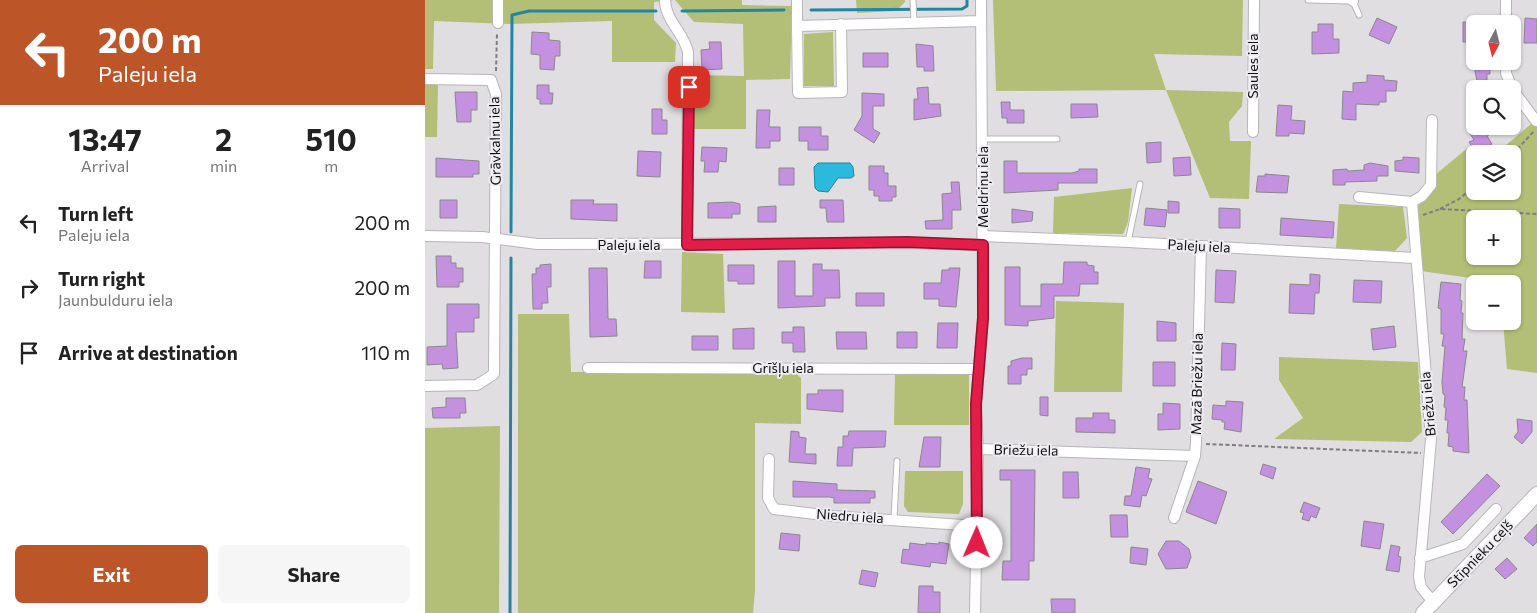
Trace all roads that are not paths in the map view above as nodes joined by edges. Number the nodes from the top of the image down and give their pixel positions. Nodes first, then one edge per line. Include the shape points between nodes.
1 (498, 0) edge
2 (665, 0) edge
3 (797, 0) edge
4 (913, 0) edge
5 (981, 0) edge
6 (1254, 0) edge
7 (1308, 0) edge
8 (1506, 0) edge
9 (1353, 1) edge
10 (1359, 15) dead end
11 (1506, 15) edge
12 (981, 21) junction
13 (914, 22) junction
14 (498, 23) road end
15 (841, 24) junction
16 (797, 26) junction
17 (425, 79) edge
18 (1521, 101) edge
19 (1433, 120) dead end
20 (1536, 121) edge
21 (1253, 132) dead end
22 (1057, 139) dead end
23 (982, 140) junction
24 (1140, 184) dead end
25 (1359, 198) dead end
26 (1412, 202) junction
27 (425, 236) edge
28 (496, 240) junction
29 (983, 241) junction
30 (1128, 242) junction
31 (687, 245) junction
32 (1201, 247) junction
33 (1415, 258) junction
34 (588, 368) dead end
35 (978, 368) junction
36 (425, 386) edge
37 (978, 450) junction
38 (1195, 456) junction
39 (769, 459) dead end
40 (897, 461) dead end
41 (1537, 494) edge
42 (1496, 509) dead end
43 (1174, 518) dead end
44 (894, 519) junction
45 (977, 526) junction
46 (1420, 558) junction
47 (1433, 602) junction
48 (975, 613) edge
49 (1423, 613) edge

1 - 14 street
2 - 31 street via 688,52
3 - 16 street
4 - 13 lane
5 - 12 street, Meldriņu iela
6 - 21 street, Saules iela
7 - 9 lane
8 - 11 street
9 - 10 lane
12 - 13 street
12 - 23 street, Meldriņu iela
13 - 15 street
15 - 16 street
15 - 16 street via 842,92 798,93
17 - 28 street, Grāvkalnu iela via 491,80 496,94
18 - 20 street
19 - 26 street via 1431,185
22 - 23 lane
23 - 29 street, Meldriņu iela
24 - 30 lane
25 - 26 street
26 - 33 street, Briežu iela
27 - 28 street, Paleju iela
28 - 31 street, Paleju iela via 537,244
28 - 36 street, Grāvkalnu iela via 494,374 477,385
29 - 30 street, Paleju iela
29 - 31 street, Paleju iela
29 - 35 street, Meldriņu iela via 983,318
30 - 32 street, Paleju iela
32 - 33 street, Paleju iela
32 - 38 street, Mazā Briežu iela
33 - 46 street, Briežu iela via 1431,453
34 - 35 street, Grīšļu iela
35 - 37 street, Meldriņu iela
37 - 38 street, Briežu iela
37 - 45 street, Meldriņu iela
38 - 43 street, Mazā Briežu iela
39 - 44 street, Niedru iela via 768,498 774,509
40 - 44 lane
41 - 47 main road, Stīpnieku ceļš
42 - 46 street via 1463,544
44 - 45 street, Niedru iela
45 - 48 street, Meldriņu iela
46 - 47 street, Briežu iela via 1421,587
47 - 49 main road, Stīpnieku ceļš

